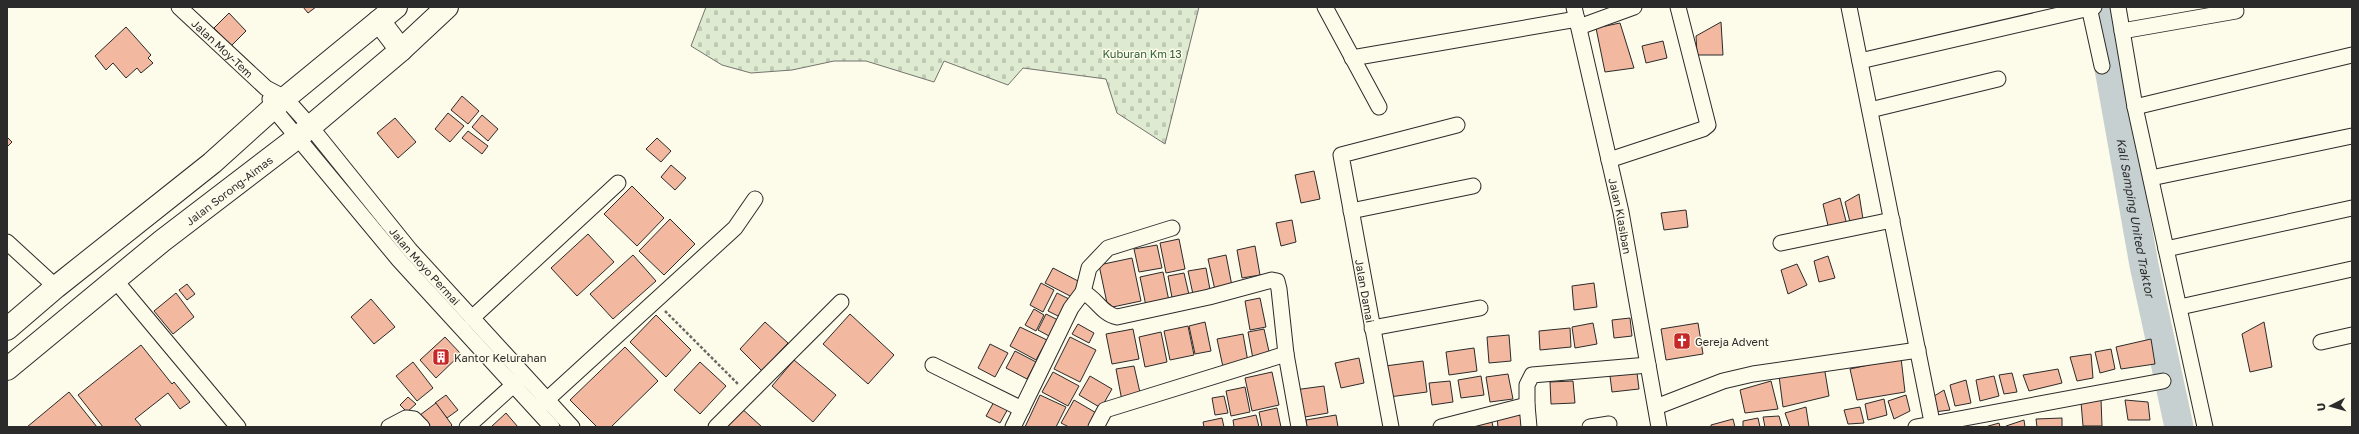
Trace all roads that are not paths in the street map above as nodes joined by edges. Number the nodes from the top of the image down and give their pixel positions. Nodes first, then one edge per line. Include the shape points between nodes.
1 (179, 7) edge
2 (396, 7) edge
3 (447, 7) edge
4 (1325, 7) edge
5 (1634, 7) edge
6 (1678, 7) edge
7 (1849, 7) edge
8 (2092, 7) edge
9 (2118, 7) edge
10 (2236, 11) dead end
11 (2207, 12) edge
12 (1576, 18) edge
13 (379, 21) junction
14 (2122, 31) junction
15 (401, 50) junction
16 (2352, 55) edge
17 (1352, 58) junction
18 (1860, 61) junction
19 (2102, 66) dead end
20 (1998, 79) dead end
21 (275, 98) junction
22 (1379, 107) dead end
23 (2136, 107) junction
24 (1870, 110) junction
25 (1457, 125) dead end
26 (304, 131) junction
27 (2352, 136) edge
28 (1609, 160) junction
29 (2151, 178) junction
30 (618, 183) dead end
31 (1473, 186) dead end
32 (755, 199) dead end
33 (2352, 208) edge
34 (1351, 211) junction
35 (1892, 220) junction
36 (1172, 228) dead end
37 (7, 242) edge
38 (1781, 243) dead end
39 (2166, 249) junction
40 (2352, 269) edge
41 (115, 280) junction
42 (56, 287) junction
43 (1083, 292) junction
44 (842, 302) dead end
45 (2180, 307) junction
46 (1480, 308) dead end
47 (472, 318) junction
48 (1372, 328) junction
49 (7, 329) edge
50 (2352, 335) edge
51 (2321, 342) dead end
52 (1918, 350) junction
53 (1286, 354) junction
54 (933, 365) dead end
55 (1648, 365) junction
56 (7, 369) edge
57 (524, 375) junction
58 (2163, 381) dead end
59 (513, 386) junction
60 (541, 405) junction
61 (1527, 405) junction
62 (1656, 407) junction
63 (1022, 409) junction
64 (1609, 424) dead end
65 (1932, 425) edge
66 (238, 427) edge
67 (389, 427) edge
68 (422, 427) edge
69 (467, 427) edge
70 (552, 427) edge
71 (572, 427) edge
72 (716, 427) edge
73 (1013, 427) edge
74 (1096, 427) edge
75 (1298, 427) edge
76 (1391, 427) edge
77 (1441, 427) edge
78 (1529, 427) edge
79 (1590, 427) edge
80 (1659, 427) edge
81 (1916, 427) edge
82 (2205, 427) edge

1 - 21 street, Jalan Moy-Tem
2 - 13 highway
3 - 15 highway, Jalan Sorong-Aimas
4 - 17 street
5 - 12 street
6 - 28 street via 1708,125 1703,129
7 - 18 street
8 - 18 street
8 - 19 street
9 - 14 street
10 - 11 street
11 - 14 street
12 - 17 street
12 - 28 street, Jalan Klasiban
13 - 15 highway
13 - 21 highway
14 - 23 street
15 - 26 highway, Jalan Sorong-Aimas
16 - 23 street
17 - 22 street
18 - 24 street
20 - 24 street
21 - 26 street, Jalan Moyo Permai
21 - 42 highway via 212,163
23 - 29 street
24 - 35 street
25 - 34 street, Jalan Damai via 1341,155
26 - 41 highway, Jalan Sorong-Aimas
26 - 47 street, Jalan Moyo Permai
26 - 59 street, Jalan Moyo Permai via 399,260
27 - 29 street
28 - 55 street, Jalan Klasiban via 1621,212
29 - 39 street
30 - 47 street
31 - 34 street
32 - 60 street via 735,228
33 - 39 street
34 - 48 street, Jalan Damai
35 - 38 street
35 - 52 street
36 - 43 street via 1108,248 1089,268
37 - 42 street
39 - 45 street
40 - 45 street
41 - 56 highway, Jalan Sorong-Aimas
41 - 66 street
42 - 49 highway
43 - 53 street via 1098,301 1104,311 1117,317 1272,280 1277,281
43 - 63 street via 1071,308
44 - 72 street
45 - 82 street
46 - 48 street
47 - 57 street, Jalan Moyo Permai
48 - 76 street, Jalan Damai
50 - 51 street
52 - 62 street via 1753,374 1723,381
52 - 65 street
53 - 74 street via 1105,410
53 - 75 street
54 - 63 street
55 - 61 street via 1532,375 1527,385
55 - 62 street, Jalan Klasiban
57 - 59 street
57 - 60 street, Jalan Moyo Permai
58 - 65 street
59 - 60 street, Jalan Moyo Permai
59 - 69 street
60 - 70 street, Jalan Moyo Permai
60 - 71 street, Jalan Moyo Permai
61 - 77 street
61 - 78 street
62 - 80 street, Jalan Klasiban
63 - 73 street
64 - 79 street
65 - 81 street
67 - 68 street via 406,418 414,419

